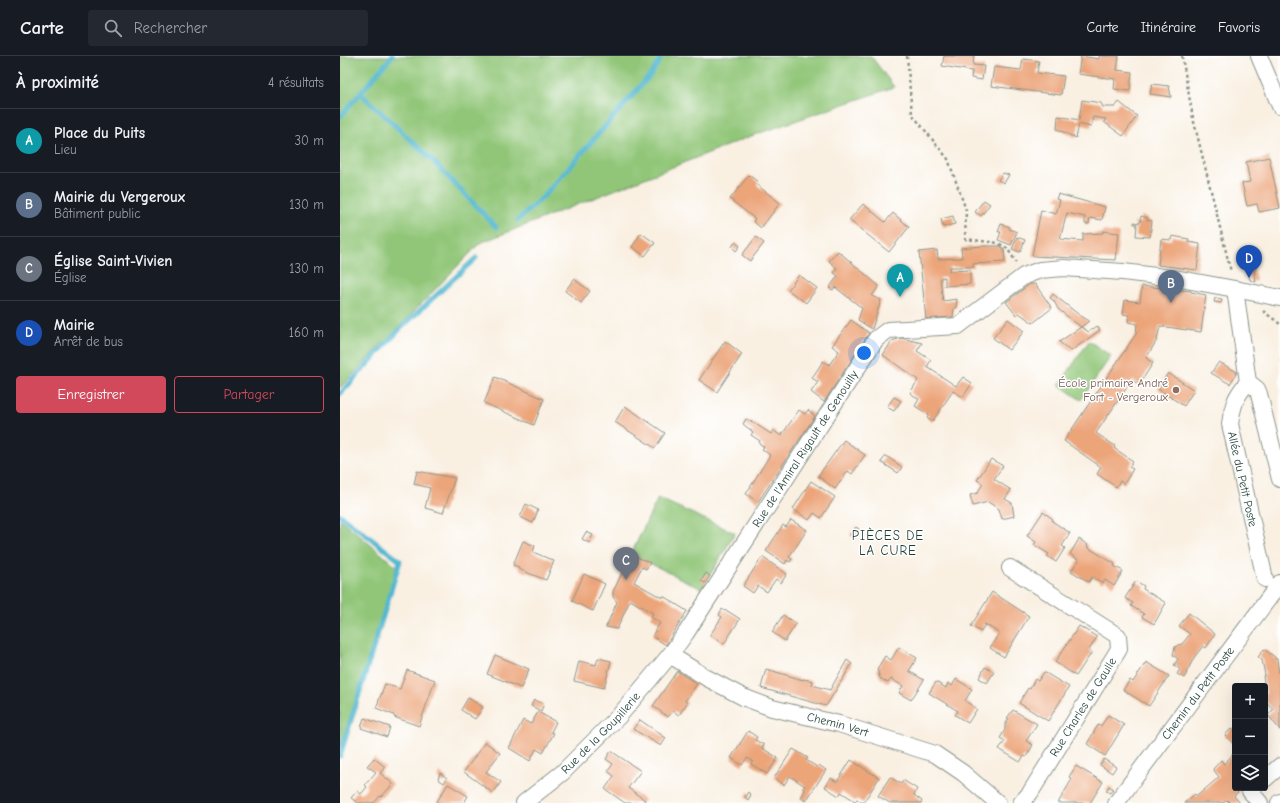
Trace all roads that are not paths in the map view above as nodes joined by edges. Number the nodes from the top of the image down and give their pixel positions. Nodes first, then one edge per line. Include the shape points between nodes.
1 (1258, 56) edge
2 (1280, 106) edge
3 (1235, 289) junction
4 (1280, 298) edge
5 (1248, 382) junction
6 (1280, 478) edge
7 (1010, 568) dead end
8 (1273, 581) edge
9 (670, 655) junction
10 (1280, 766) edge
11 (1268, 776) edge
12 (1250, 791) edge
13 (524, 803) edge
14 (998, 803) edge
15 (1021, 803) edge
16 (1116, 803) edge
17 (1260, 803) edge

1 - 2 street
3 - 4 street, Rue de l'Amiral Rigault de Genouilly
3 - 5 street
3 - 9 street, Rue de l'Amiral Rigault de Genouilly via 1123,272 1064,268 1040,270 1024,276 958,326 888,330 876,339
5 - 6 street via 1259,394
5 - 8 street, Allée du Petit Poste via 1232,406 1230,424
7 - 15 street, Rue Charles de Gaulle via 1118,636 1119,649 1030,793
8 - 16 street, Chemin du Petit Poste
9 - 13 street, Rue de la Goupillerie via 620,716 562,773
9 - 14 street, Chemin Vert via 737,694 772,708 839,724 935,754 963,773
10 - 11 street
12 - 17 street

